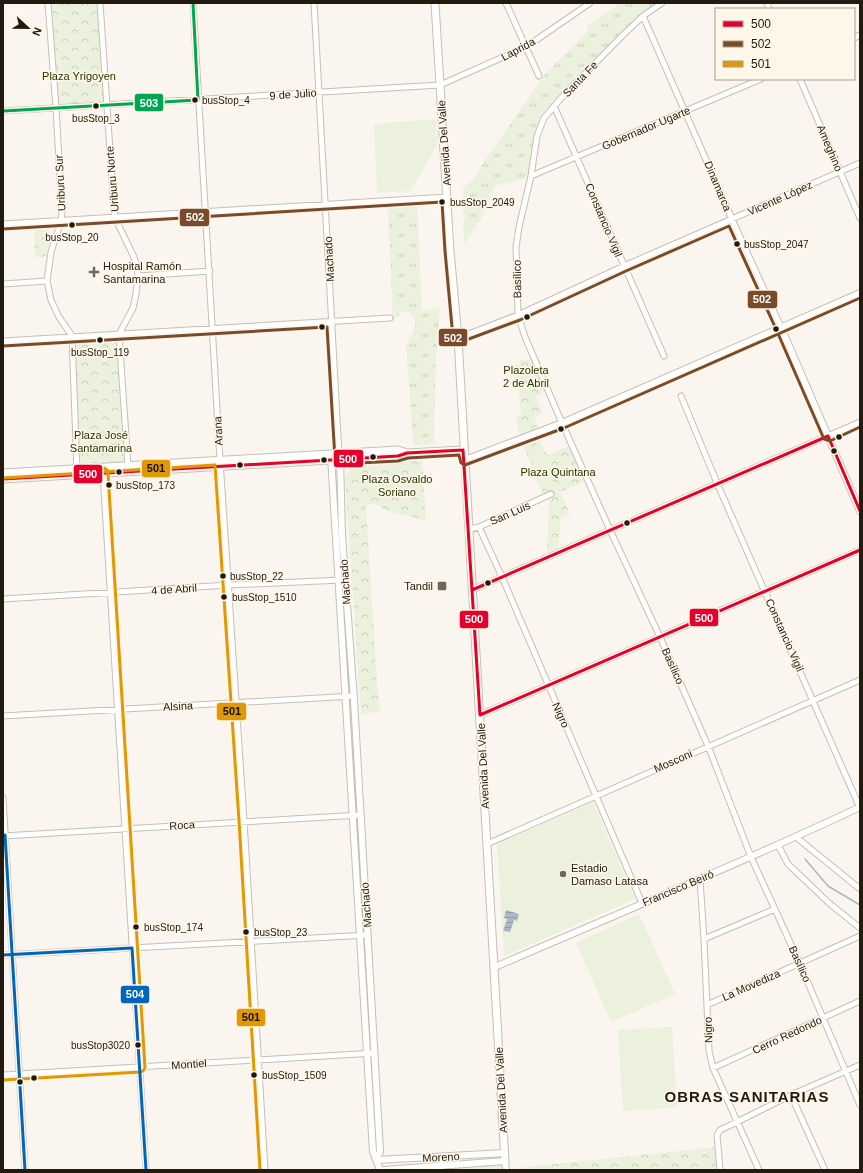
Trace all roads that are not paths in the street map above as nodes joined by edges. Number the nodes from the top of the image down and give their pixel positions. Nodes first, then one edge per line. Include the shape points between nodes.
1 (48, 3) edge
2 (100, 3) edge
3 (193, 3) edge
4 (314, 3) edge
5 (435, 3) edge
6 (506, 3) edge
7 (590, 3) edge
8 (662, 3) edge
9 (643, 16) junction
10 (526, 47) junction
11 (539, 76) dead end
12 (759, 80) edge
13 (800, 80) edge
14 (440, 85) junction
15 (320, 92) junction
16 (198, 100) junction
17 (106, 105) junction
18 (554, 106) junction
19 (56, 108) junction
20 (3, 111) edge
21 (685, 111) junction
22 (578, 157) junction
23 (860, 163) edge
24 (840, 172) junction
25 (531, 176) junction
26 (447, 197) junction
27 (326, 204) junction
28 (205, 212) junction
29 (116, 218) junction
30 (860, 218) edge
31 (732, 219) junction
32 (61, 221) junction
33 (3, 224) edge
34 (624, 266) junction
35 (210, 271) junction
36 (138, 276) junction
37 (47, 281) junction
38 (3, 284) edge
39 (860, 293) edge
40 (518, 315) junction
41 (390, 318) dead end
42 (332, 322) junction
43 (781, 327) junction
44 (212, 328) junction
45 (119, 334) junction
46 (72, 336) junction
47 (458, 338) junction
48 (3, 341) edge
49 (664, 356) dead end
50 (681, 396) dead end
51 (860, 422) edge
52 (562, 423) junction
53 (828, 436) junction
54 (464, 450) junction
55 (340, 456) junction
56 (331, 457) junction
57 (465, 460) junction
58 (220, 463) junction
59 (128, 466) junction
60 (77, 471) junction
61 (3, 473) edge
62 (102, 473) junction
63 (3, 479) edge
64 (718, 483) junction
65 (551, 494) dead end
66 (860, 511) edge
67 (479, 527) junction
68 (469, 529) junction
69 (610, 530) junction
70 (860, 550) edge
71 (502, 577) junction
72 (342, 580) junction
73 (229, 585) junction
74 (472, 590) junction
75 (766, 591) junction
76 (110, 593) junction
77 (3, 599) edge
78 (660, 638) junction
79 (860, 680) edge
80 (548, 686) junction
81 (345, 696) junction
82 (353, 696) junction
83 (814, 700) junction
84 (237, 702) junction
85 (117, 710) junction
86 (480, 715) junction
87 (3, 716) edge
88 (708, 746) junction
89 (596, 795) junction
90 (3, 798) edge
91 (860, 807) edge
92 (360, 815) junction
93 (352, 816) junction
94 (244, 821) junction
95 (125, 829) junction
96 (4, 836) edge
97 (796, 837) junction
98 (487, 844) junction
99 (778, 845) junction
100 (751, 857) junction
101 (700, 880) junction
102 (860, 889) edge
103 (642, 903) junction
104 (775, 909) junction
105 (860, 928) edge
106 (359, 935) junction
107 (368, 935) junction
108 (860, 936) edge
109 (704, 939) junction
110 (251, 941) junction
111 (132, 948) junction
112 (3, 955) edge
113 (12, 955) junction
114 (800, 964) junction
115 (495, 967) junction
116 (860, 1001) edge
117 (707, 1005) junction
118 (824, 1018) junction
119 (375, 1053) junction
120 (367, 1054) junction
121 (258, 1060) junction
122 (860, 1065) edge
123 (140, 1067) junction
124 (713, 1068) junction
125 (845, 1072) junction
126 (20, 1074) junction
127 (3, 1075) edge
128 (791, 1094) junction
129 (860, 1105) edge
130 (737, 1122) junction
131 (505, 1153) junction
132 (441, 1157) junction
133 (377, 1160) junction
134 (505, 1161) junction
135 (446, 1168) edge
136 (25, 1170) edge
137 (146, 1170) edge
138 (265, 1170) edge
139 (380, 1170) edge
140 (384, 1170) edge
141 (506, 1170) edge
142 (720, 1170) edge
143 (759, 1170) edge
144 (825, 1170) edge

1 - 19 street, Uriburu Sur
2 - 17 street, Uriburu Norte
3 - 16 street, Arana
4 - 15 street, Machado
5 - 14 main road, Avenida Del Valle
6 - 10 street
7 - 10 street, Laprida
8 - 9 street, Santa Fe
9 - 18 street, Santa Fe
9 - 21 street, Dinamarca
10 - 11 street
10 - 14 street, Laprida
12 - 21 street, Gobernador Ugarte
13 - 24 street, Ameghino
14 - 15 street, 9 de Julio
14 - 26 main road, Avenida Del Valle
15 - 16 street, 9 de Julio
15 - 27 street, Machado
16 - 17 street, 9 de Julio
16 - 28 street, Arana
17 - 19 street, 9 de Julio
17 - 29 street, Uriburu Norte
18 - 22 street, Constancio Vigil
18 - 25 street, Santa Fe via 544,118 537,136
19 - 20 street, 9 de Julio
19 - 32 street, Uriburu Sur
21 - 22 street, Gobernador Ugarte
21 - 31 street, Dinamarca
22 - 25 street, Gobernador Ugarte
22 - 34 street, Constancio Vigil
23 - 24 street, Vicente López
24 - 30 street, Ameghino
24 - 31 street, Vicente López
25 - 40 street, Basílico via 516,247
26 - 27 street
26 - 47 main road, Avenida Del Valle
27 - 28 street
27 - 42 street, Machado
28 - 29 street
28 - 35 street, Arana
29 - 32 street
29 - 36 street, Uriburu Norte via 137,265
31 - 34 street, Vicente López
31 - 43 street, Dinamarca
32 - 33 street
32 - 37 street, Uriburu Sur via 51,252
34 - 40 street, Vicente López
34 - 49 street, Constancio Vigil
35 - 36 street
35 - 44 street, Arana
36 - 45 street, Uriburu Norte via 133,308
37 - 38 street
37 - 46 street, Uriburu Sur via 51,300
39 - 43 street
40 - 47 street, Vicente López
40 - 52 street, Basílico
41 - 42 street
42 - 44 street
42 - 55 street, Machado
43 - 52 street
43 - 53 street, Dinamarca
44 - 45 street
44 - 58 street, Arana
45 - 46 street
45 - 59 street
46 - 48 street
46 - 60 street
47 - 54 main road, Avenida Del Valle
50 - 64 street, Constancio Vigil
51 - 53 street
52 - 57 street
52 - 69 street, Basílico
53 - 64 street
53 - 66 street, Dinamarca
54 - 55 main road via 407,453 398,456
54 - 57 main road, Avenida Del Valle
55 - 56 main road
55 - 72 street, Machado
56 - 58 main road
56 - 72 street, Machado
57 - 68 main road, Avenida Del Valle
58 - 59 main road
58 - 62 main road
58 - 73 street, Arana
59 - 60 main road
60 - 61 main road
60 - 62 main road
60 - 63 main road
62 - 76 street
64 - 69 street
64 - 75 street, Constancio Vigil
65 - 67 street, San Luis
67 - 68 street, San Luis
67 - 71 street, Nigro
68 - 74 main road, Avenida Del Valle
69 - 71 street
69 - 78 street, Basílico
70 - 75 street
71 - 74 street
71 - 80 street, Nigro
72 - 73 street, 4 de Abril
72 - 81 street, Machado
72 - 82 street, Machado
73 - 76 street, 4 de Abril
73 - 84 street, Arana
74 - 86 main road, Avenida Del Valle
75 - 78 street
75 - 83 street, Constancio Vigil
76 - 77 street, 4 de Abril
76 - 85 street
78 - 80 street
78 - 88 street, Basílico
79 - 83 street, Mosconi
80 - 86 street
80 - 89 street, Nigro
81 - 82 street, Alsina
81 - 84 street, Alsina
81 - 93 street, Machado
82 - 92 street, Machado
83 - 88 street, Mosconi
83 - 91 street, Constancio Vigil
84 - 85 street, Alsina
84 - 94 street, Arana
85 - 87 street, Alsina
85 - 95 street
86 - 98 main road, Avenida Del Valle
88 - 89 street, Mosconi
88 - 100 street, Basílico
89 - 98 street, Mosconi
89 - 103 street, Nigro
90 - 96 street
91 - 97 street, Francisco Beiró
92 - 93 street, Roca
92 - 107 street, Machado
93 - 94 street, Roca
93 - 106 street, Machado
94 - 95 street, Roca
94 - 110 street, Arana
95 - 96 street, Roca
95 - 111 street
96 - 113 street
97 - 99 street, Francisco Beiró
97 - 102 street
98 - 115 main road, Avenida Del Valle
99 - 100 street, Francisco Beiró
99 - 105 street via 788,864
100 - 101 street, Francisco Beiró
100 - 104 street, Basílico
101 - 103 street, Francisco Beiró
101 - 109 street, Nigro
103 - 115 street, Francisco Beiró
104 - 109 street
104 - 114 street, Basílico
106 - 107 street
106 - 110 street
106 - 120 street, Machado
107 - 119 street, Machado
108 - 114 street, La Movediza
109 - 117 street, Nigro
110 - 111 street
110 - 121 street, Arana
111 - 113 street
111 - 123 street
112 - 113 street
113 - 126 street
114 - 117 street, La Movediza
114 - 118 street, Basílico
115 - 131 main road, Avenida Del Valle
116 - 118 street, Cerro Redondo
117 - 124 street, Nigro via 709,1051
118 - 124 street, Cerro Redondo
118 - 125 street, Basílico
119 - 120 street, Montiel
119 - 133 street, Machado via 380,1151
120 - 121 street, Montiel
120 - 133 street, Machado via 373,1152
121 - 123 street, Montiel
121 - 138 street, Arana
122 - 125 street
123 - 126 street, Montiel
123 - 137 street
124 - 130 street, Nigro
125 - 128 street
125 - 129 street, Basílico
126 - 127 street, Montiel
126 - 136 street
128 - 130 street
128 - 144 street
130 - 142 street via 720,1130 717,1135
130 - 143 street, Nigro
131 - 132 street, Moreno
131 - 134 main road, Avenida Del Valle
132 - 133 street, Moreno
132 - 135 street
133 - 139 street, Machado
134 - 135 street, Moreno
134 - 141 street, Avenida Del Valle
135 - 140 street, Moreno

